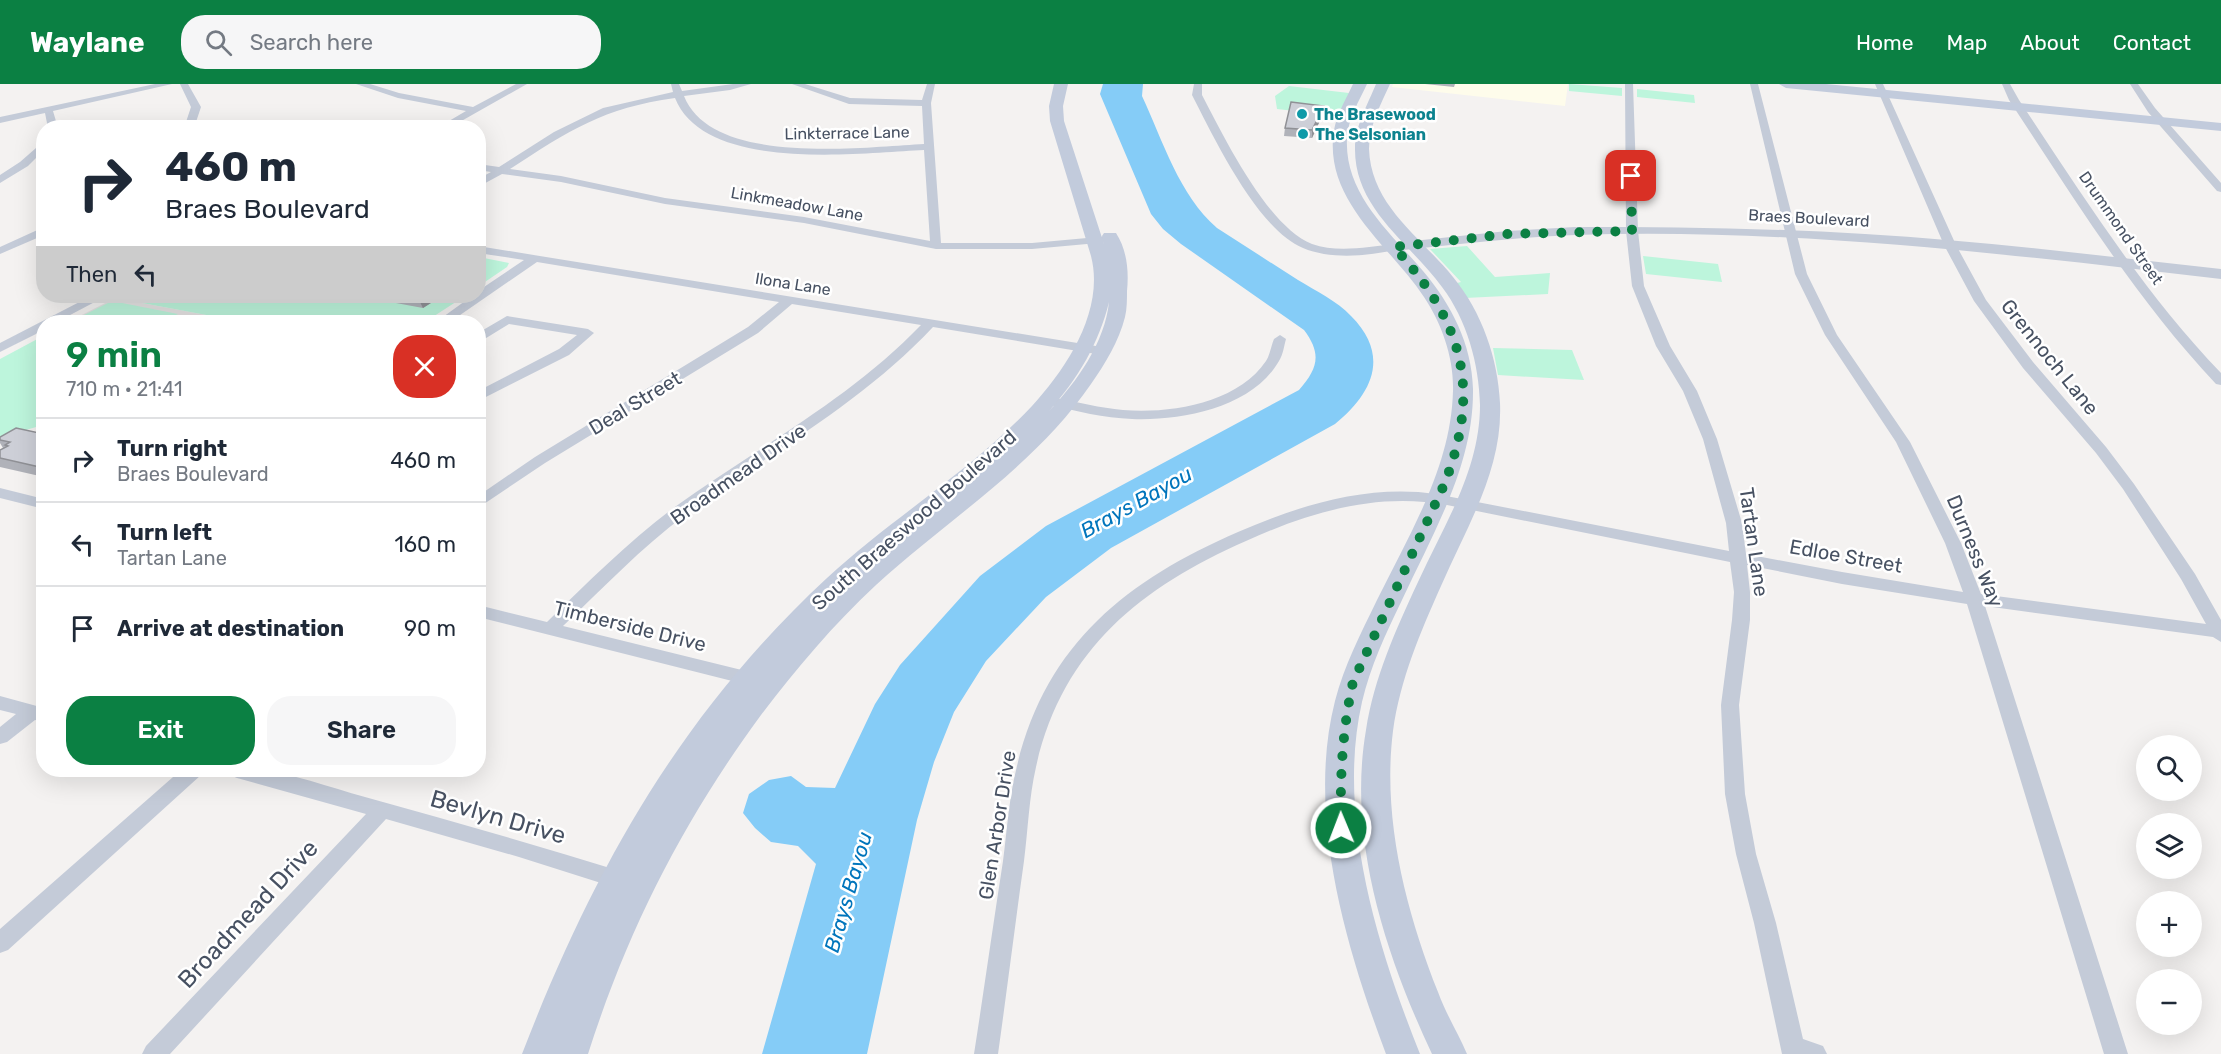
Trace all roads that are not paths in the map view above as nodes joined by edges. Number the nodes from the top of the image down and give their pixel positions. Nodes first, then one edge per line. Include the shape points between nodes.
1 (168, 84) edge
2 (184, 84) edge
3 (360, 84) edge
4 (523, 84) edge
5 (675, 84) edge
6 (747, 84) edge
7 (796, 84) edge
8 (931, 84) edge
9 (1061, 84) edge
10 (1074, 84) edge
11 (1198, 84) edge
12 (1360, 84) edge
13 (1383, 84) edge
14 (1629, 84) edge
15 (1754, 84) edge
16 (1786, 84) edge
17 (1856, 84) edge
18 (2006, 84) edge
19 (2134, 84) edge
20 (1881, 88) edge
21 (680, 95) junction
22 (926, 103) junction
23 (2017, 103) junction
24 (48, 110) junction
25 (475, 110) junction
26 (2157, 117) junction
27 (0, 120) edge
28 (51, 120) edge
29 (192, 120) edge
30 (456, 120) edge
31 (2221, 120) edge
32 (2221, 127) edge
33 (928, 147) junction
34 (36, 152) edge
35 (486, 168) edge
36 (1354, 169) junction
37 (502, 170) junction
38 (486, 179) edge
39 (0, 180) edge
40 (2221, 189) edge
41 (1632, 231) junction
42 (36, 234) edge
43 (1790, 234) junction
44 (1102, 240) junction
45 (1950, 245) junction
46 (936, 246) junction
47 (1404, 246) junction
48 (486, 250) edge
49 (0, 251) edge
50 (535, 258) junction
51 (2121, 261) junction
52 (2221, 274) edge
53 (486, 292) edge
54 (789, 300) junction
55 (86, 303) edge
56 (470, 303) edge
57 (62, 315) edge
58 (452, 315) edge
59 (930, 323) junction
60 (36, 329) edge
61 (486, 334) edge
62 (1280, 339) dead end
63 (0, 348) edge
64 (1093, 350) junction
65 (1474, 373) junction
66 (2221, 381) edge
67 (486, 393) edge
68 (1058, 402) junction
69 (0, 494) edge
70 (486, 497) edge
71 (1438, 498) junction
72 (36, 502) edge
73 (1468, 505) junction
74 (1738, 558) junction
75 (1974, 599) junction
76 (486, 613) edge
77 (550, 629) junction
78 (2220, 633) edge
79 (759, 681) junction
80 (0, 703) edge
81 (36, 713) edge
82 (36, 715) edge
83 (0, 737) edge
84 (186, 777) edge
85 (262, 777) edge
86 (382, 810) junction
87 (1345, 850) junction
88 (1381, 850) junction
89 (615, 878) junction
90 (641, 885) junction
91 (0, 943) edge
92 (1801, 1052) edge
93 (154, 1054) edge
94 (539, 1054) edge
95 (571, 1054) edge
96 (986, 1054) edge
97 (1403, 1054) edge
98 (1450, 1054) edge
99 (2116, 1054) edge

1 - 24 street
2 - 29 street via 196,107
3 - 25 street via 398,96
4 - 25 street
5 - 21 street, Linkterrace Lane
6 - 21 street
7 - 22 street via 849,101
8 - 22 street
9 - 44 main road, South Braeswood Boulevard via 1057,121
10 - 44 main road, South Braeswood Boulevard via 1070,104
11 - 47 street via 1197,95 1227,155 1290,238 1328,250
12 - 36 main road via 1340,136 1341,160
13 - 36 main road
14 - 41 street, Tartan Lane
15 - 43 street, Durness Way
16 - 20 main road
17 - 20 main road
18 - 23 street, Drummond Street
19 - 26 street
20 - 23 main road
20 - 45 street, Grennoch Lane
21 - 33 street, Linkterrace Lane via 689,116 706,129 750,144 813,151
21 - 37 street via 639,101 598,114
22 - 33 street
23 - 26 main road
23 - 51 street, Drummond Street
24 - 27 street
24 - 28 street
25 - 30 street
26 - 31 main road
26 - 32 main road
26 - 40 street
33 - 46 street
34 - 39 street
35 - 37 street, Linkmeadow Lane
36 - 47 main road via 1368,218
37 - 38 street
37 - 46 street, Linkmeadow Lane via 632,196 754,212
41 - 43 street, Braes Boulevard
41 - 47 street, Braes Boulevard via 1508,234
41 - 74 street, Tartan Lane via 1638,286 1710,439 1727,494
42 - 49 street
43 - 45 street, Braes Boulevard
43 - 75 street, Durness Way via 1801,274 1831,335 1903,442 1953,543
44 - 46 street, Linkmeadow Lane via 1000,248
44 - 64 main road, South Braeswood Boulevard via 1103,276
45 - 51 street, Braes Boulevard
45 - 78 street, Grennoch Lane via 2001,331 2101,450 2160,531
47 - 65 main road
48 - 50 street, Ilona Lane
50 - 53 street
50 - 54 street, Ilona Lane
51 - 52 street, Braes Boulevard
51 - 66 street, Drummond Street
54 - 59 street, Ilona Lane
54 - 70 street, Deal Street via 753,330 540,460
55 - 57 street
56 - 58 street
59 - 64 street, Ilona Lane
59 - 77 street, Broadmead Drive via 872,380 695,500
60 - 63 street
61 - 67 street via 507,320 588,333 564,352
62 - 68 street via 1275,359 1262,377 1208,405 1164,414 1132,415
64 - 68 main road, South Braeswood Boulevard
65 - 71 main road via 1456,454
65 - 73 main road via 1490,419 1484,455
68 - 79 main road, South Braeswood Boulevard via 880,544 821,597
69 - 72 street
71 - 73 street, Glen Arbor Drive
71 - 87 main road via 1353,682 1345,716 1340,774
71 - 96 street, Glen Arbor Drive via 1402,495 1349,500 1233,539 1156,581 1117,613 1077,656 1054,689 1026,768
73 - 74 street, Edloe Street
73 - 88 main road via 1405,640 1386,696 1378,752
74 - 75 street, Edloe Street
74 - 92 street, Tartan Lane via 1742,620 1730,705 1734,794 1746,854
75 - 78 street, Edloe Street
75 - 99 street, Durness Way
76 - 77 street, Timberside Drive
77 - 79 street, Timberside Drive
79 - 89 main road, South Braeswood Boulevard via 691,750
79 - 90 main road, South Braeswood Boulevard
80 - 81 street
82 - 83 street
84 - 91 street
85 - 86 street, Bevlyn Drive
86 - 89 street, Bevlyn Drive
86 - 93 street, Broadmead Drive
87 - 88 main road
87 - 97 main road via 1367,951
88 - 98 main road via 1419,984
89 - 90 street, Bevlyn Drive
89 - 94 main road, South Braeswood Boulevard via 590,925
90 - 95 main road, South Braeswood Boulevard via 603,963

